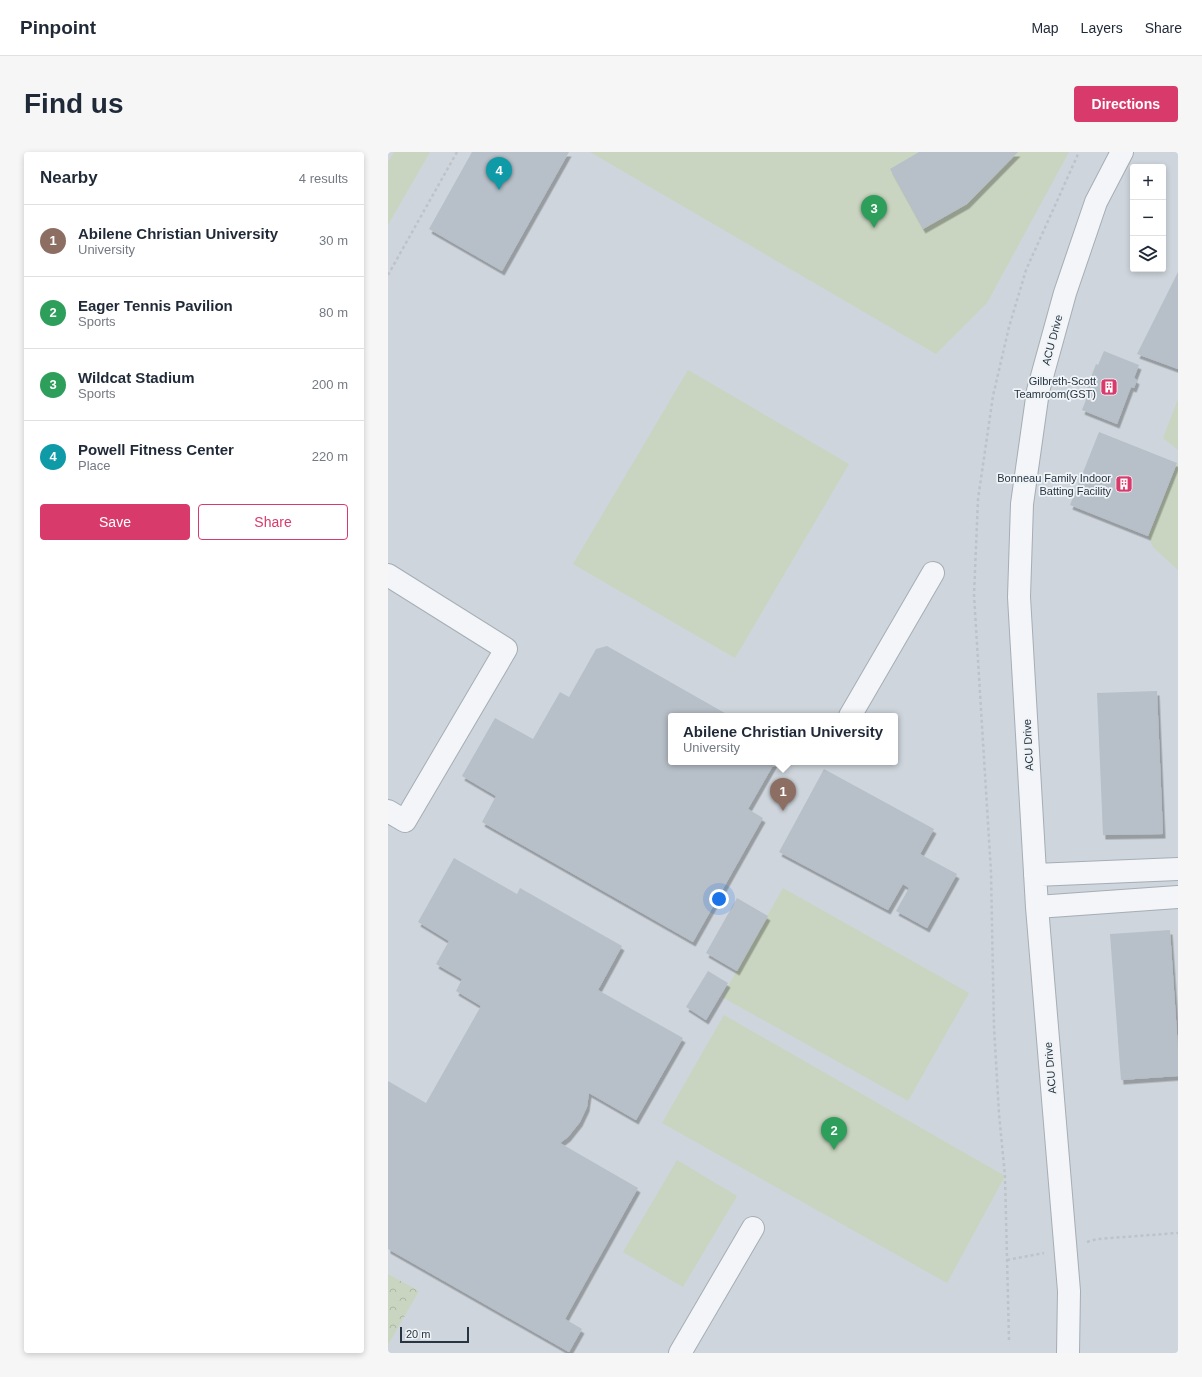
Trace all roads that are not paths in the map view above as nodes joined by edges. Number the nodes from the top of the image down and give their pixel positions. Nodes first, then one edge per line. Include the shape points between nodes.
1 (1122, 152) edge
2 (933, 573) dead end
3 (388, 575) edge
4 (852, 713) edge
5 (388, 811) edge
6 (1178, 869) edge
7 (1035, 876) junction
8 (1178, 897) edge
9 (1037, 907) junction
10 (752, 1228) dead end
11 (680, 1353) edge
12 (1068, 1353) edge

1 - 7 lane, ACU Drive via 1096,202 1065,293 1038,391 1022,504 1019,597
2 - 4 lane
3 - 5 lane via 506,649 405,821
6 - 7 lane
7 - 9 lane, ACU Drive
8 - 9 lane
9 - 12 lane, ACU Drive via 1069,1291
10 - 11 lane

